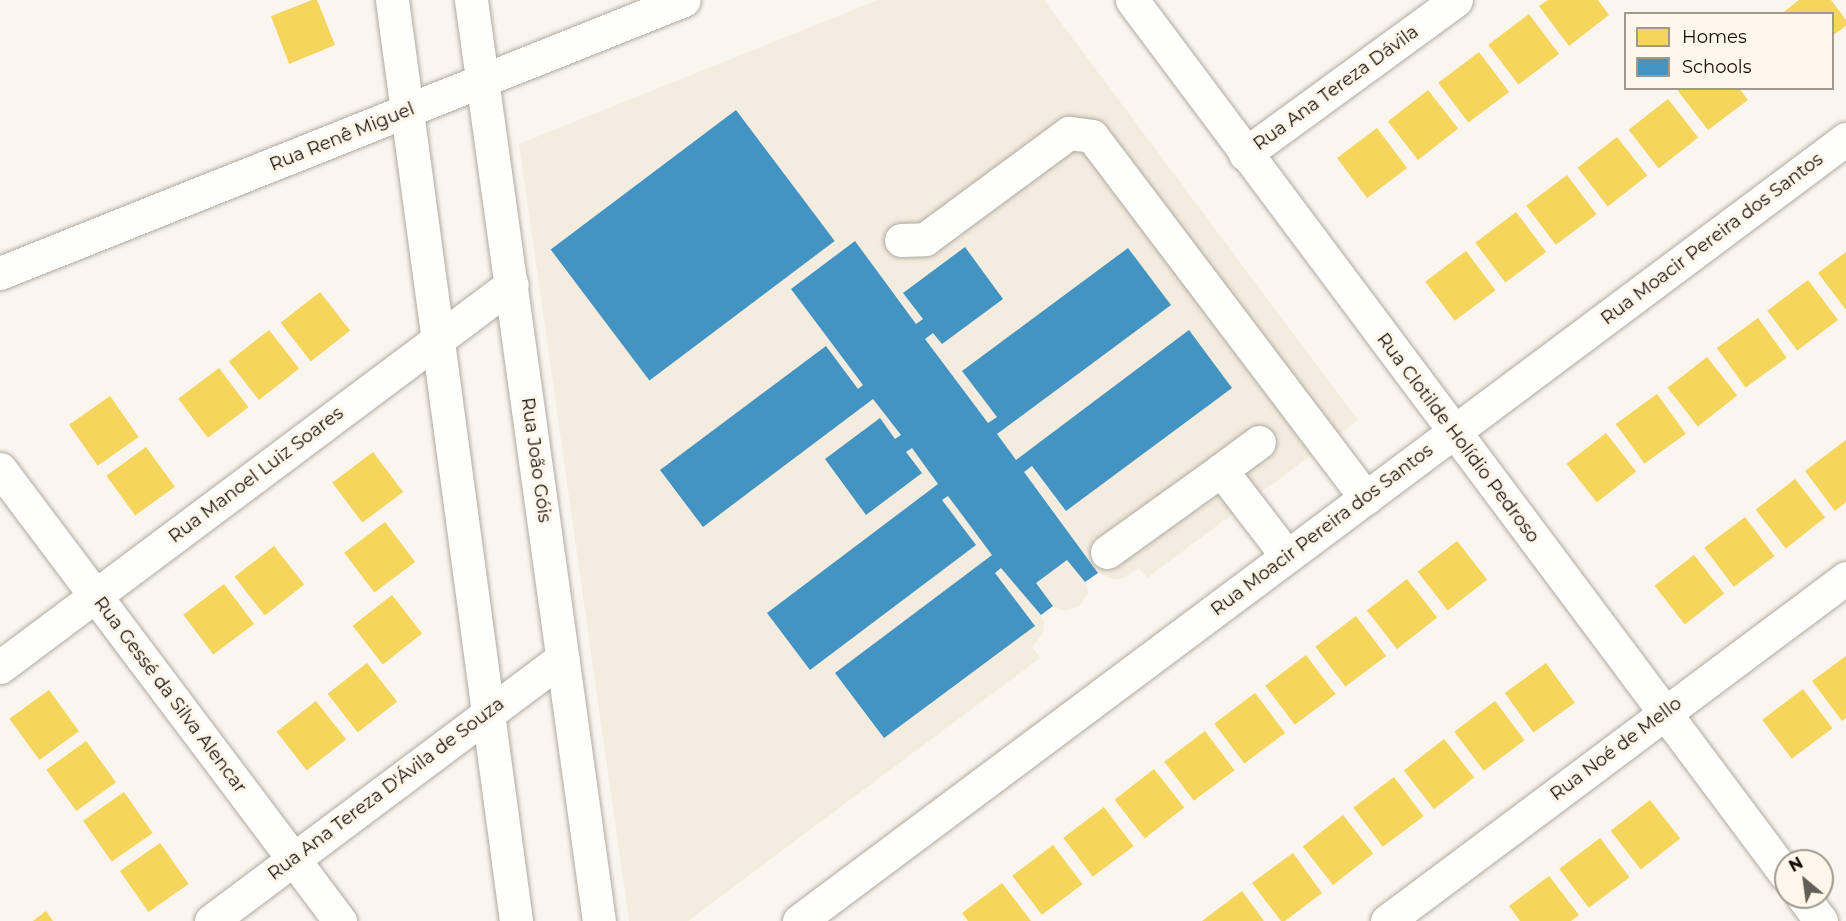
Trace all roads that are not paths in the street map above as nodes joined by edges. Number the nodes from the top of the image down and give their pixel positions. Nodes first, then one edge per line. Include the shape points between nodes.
1 (392, 0) edge
2 (471, 0) edge
3 (684, 0) edge
4 (1132, 0) edge
5 (1456, 0) edge
6 (482, 81) junction
7 (407, 111) junction
8 (1846, 139) edge
9 (1245, 154) junction
10 (901, 240) dead end
11 (0, 273) edge
12 (512, 284) junction
13 (438, 339) junction
14 (1454, 432) junction
15 (1259, 442) dead end
16 (0, 470) edge
17 (1221, 470) junction
18 (1366, 498) junction
19 (1107, 552) dead end
20 (1287, 556) junction
21 (1846, 578) edge
22 (95, 596) junction
23 (563, 658) junction
24 (0, 666) edge
25 (488, 711) junction
26 (1665, 713) junction
27 (293, 859) junction
28 (1774, 859) edge
29 (211, 921) edge
30 (340, 921) edge
31 (516, 921) edge
32 (599, 921) edge
33 (799, 921) edge
34 (1387, 921) edge

1 - 7 street
2 - 6 street, Rua João Góis
3 - 6 street, Rua Renê Miguel
4 - 9 street, Rua Clotilde Holídio Pedroso
5 - 9 street, Rua Ana Tereza Dávila
6 - 7 street, Rua Renê Miguel
6 - 12 street, Rua João Góis
7 - 11 street, Rua Renê Miguel
7 - 13 street
8 - 14 street, Rua Moacir Pereira dos Santos
9 - 14 street, Rua Clotilde Holídio Pedroso
10 - 18 street via 926,239 1069,133 1092,136
12 - 13 street, Rua Manoel Luiz Soares
12 - 23 street, Rua João Góis
13 - 22 street, Rua Manoel Luiz Soares
13 - 25 street
14 - 18 street, Rua Moacir Pereira dos Santos
14 - 26 street, Rua Clotilde Holídio Pedroso
15 - 17 street
16 - 22 street, Rua Gessé da Silva Alencar
17 - 19 street
17 - 20 street
18 - 20 street, Rua Moacir Pereira dos Santos
20 - 33 street, Rua Moacir Pereira dos Santos
21 - 26 street, Rua Noé de Mello
22 - 24 street, Rua Manoel Luiz Soares
22 - 27 street, Rua Gessé da Silva Alencar
23 - 25 street, Rua Ana Tereza D'Ávila de Souza
23 - 32 street, Rua João Góis
25 - 27 street, Rua Ana Tereza D'Ávila de Souza
25 - 31 street
26 - 28 street, Rua Clotilde Holídio Pedroso
26 - 34 street, Rua Noé de Mello
27 - 29 street, Rua Ana Tereza D'Ávila de Souza
27 - 30 street, Rua Gessé da Silva Alencar

